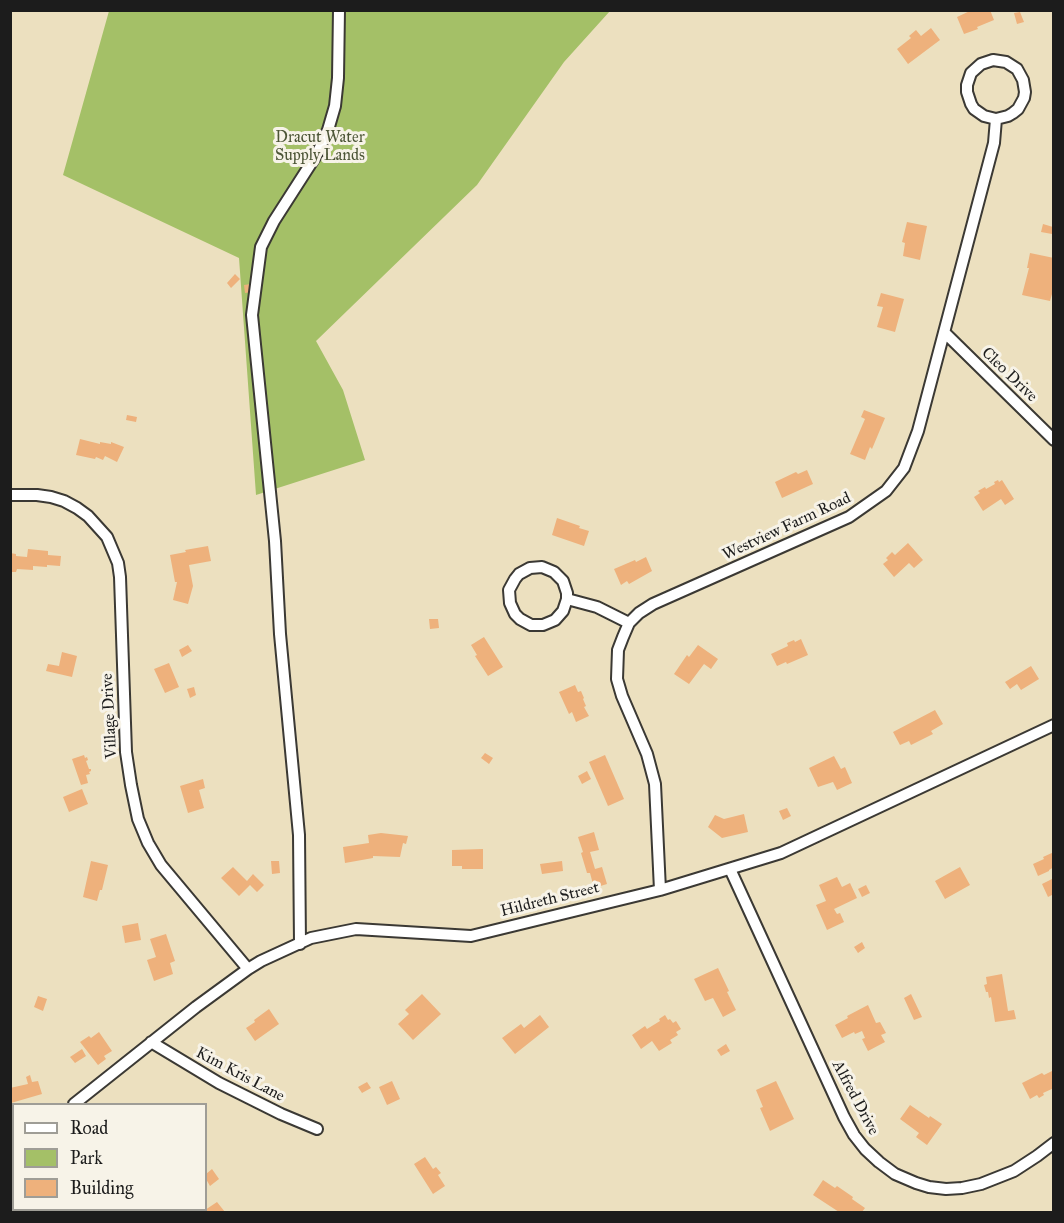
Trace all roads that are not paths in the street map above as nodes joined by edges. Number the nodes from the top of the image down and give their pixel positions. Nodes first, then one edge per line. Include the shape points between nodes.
1 (339, 10) edge
2 (996, 118) junction
3 (944, 332) junction
4 (1053, 440) edge
5 (10, 495) edge
6 (567, 599) junction
7 (629, 623) junction
8 (1053, 725) edge
9 (730, 869) junction
10 (660, 890) junction
11 (300, 944) junction
12 (248, 969) junction
13 (152, 1042) junction
14 (75, 1103) edge
15 (317, 1129) dead end
16 (1053, 1143) edge

1 - 11 street via 335,106 318,154 273,221 261,247 252,315 299,835
2 - 2 street via 1018,109 1025,86 1012,65 993,60 971,73 967,92 974,109
2 - 3 street, Westview Farm Road via 994,143
3 - 4 street, Cleo Drive
3 - 7 street, Westview Farm Road via 918,431 904,468 886,491 849,518 653,604
5 - 12 street, Village Drive via 64,501 88,516 107,537 120,578 126,752 138,819 161,865
6 - 6 street via 563,581 542,567 519,574 510,590 515,614 531,625 555,620
6 - 7 street via 597,607
7 - 10 street, Westview Farm Road via 618,650 617,679 655,784
8 - 9 street, Hildreth Street via 781,853
9 - 10 street, Hildreth Street
9 - 16 street, Alfred Drive via 844,1117 854,1135 879,1162 916,1184 962,1188 1014,1171
10 - 11 street, Hildreth Street via 471,936 356,929
11 - 12 street, Hildreth Street
12 - 13 street, Hildreth Street
13 - 14 street, Hildreth Street
13 - 15 street, Kim Kris Lane via 219,1083

